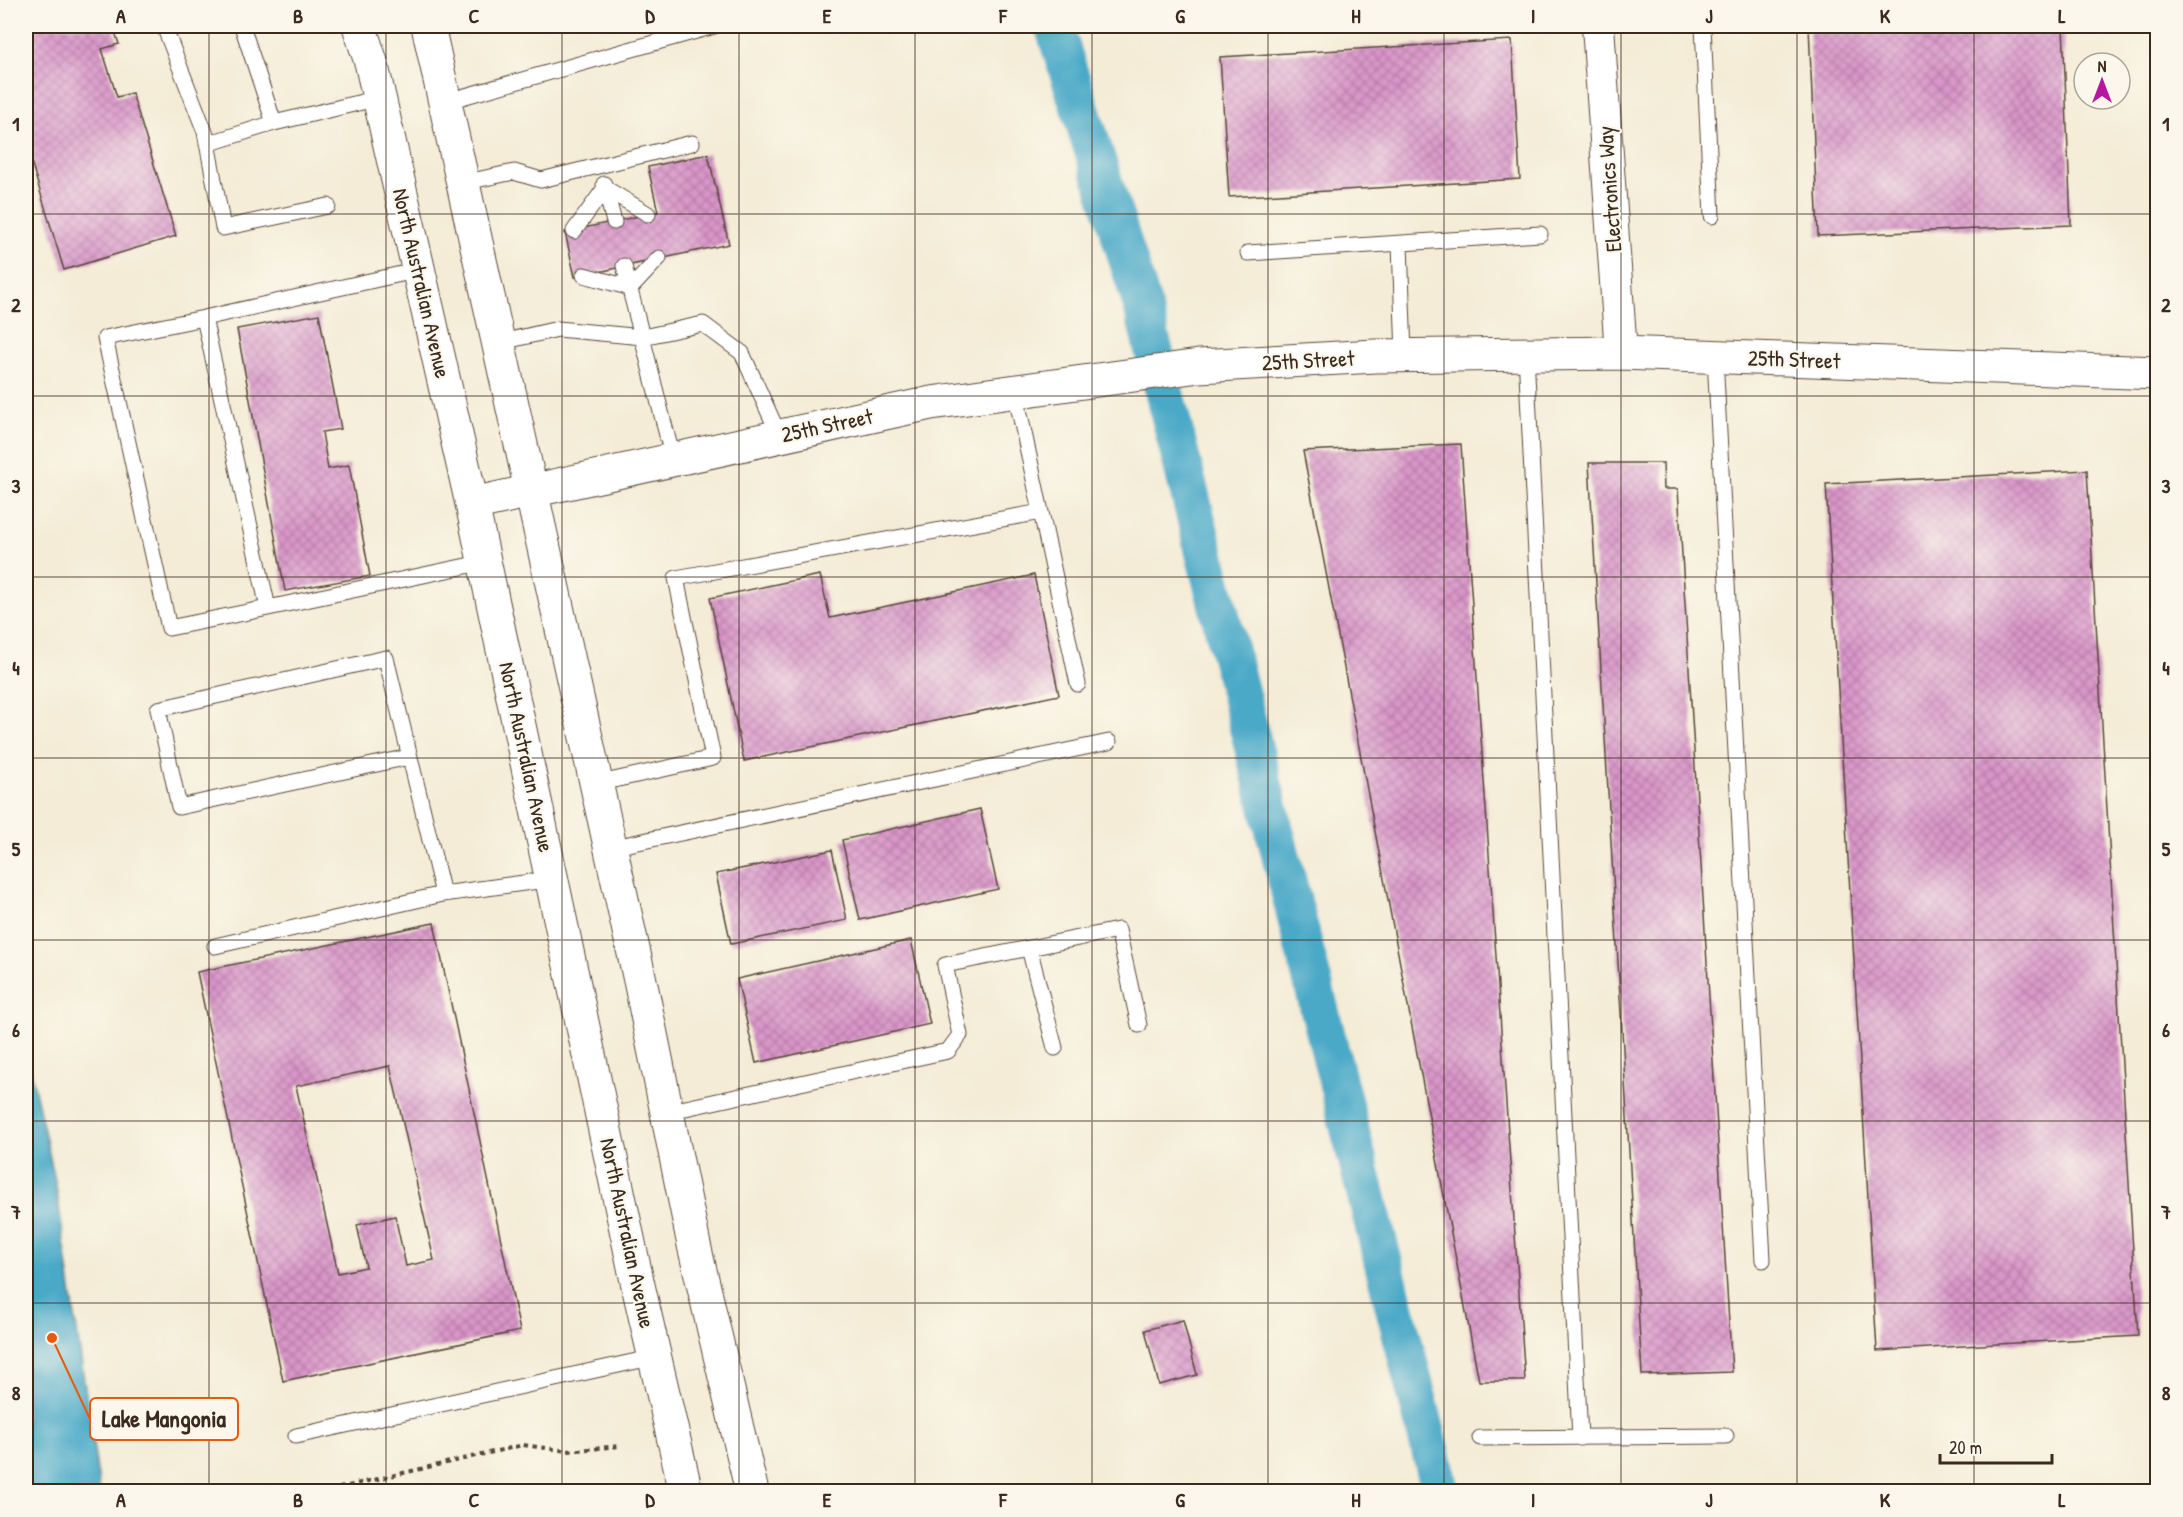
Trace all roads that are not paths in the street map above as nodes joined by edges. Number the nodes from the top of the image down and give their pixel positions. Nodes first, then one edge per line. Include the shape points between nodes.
1 (164, 26) edge
2 (242, 26) edge
3 (358, 26) edge
4 (428, 26) edge
5 (714, 26) edge
6 (1598, 26) edge
7 (1703, 26) edge
8 (379, 98) junction
9 (444, 102) junction
10 (274, 123) junction
11 (692, 143) dead end
12 (207, 144) junction
13 (600, 166) junction
14 (462, 183) junction
15 (605, 188) junction
16 (328, 206) dead end
17 (648, 214) dead end
18 (1712, 216) dead end
19 (614, 222) dead end
20 (574, 231) dead end
21 (1540, 234) dead end
22 (1400, 244) junction
23 (1248, 254) dead end
24 (659, 258) dead end
25 (624, 266) dead end
26 (419, 270) junction
27 (584, 275) dead end
28 (631, 288) junction
29 (204, 318) junction
30 (643, 337) junction
31 (497, 343) junction
32 (1621, 352) junction
33 (1526, 354) junction
34 (1404, 355) junction
35 (1715, 357) junction
36 (2157, 373) edge
37 (1015, 391) junction
38 (778, 435) junction
39 (673, 459) junction
40 (530, 490) junction
41 (472, 504) junction
42 (1041, 512) junction
43 (485, 562) junction
44 (268, 608) junction
45 (1078, 684) dead end
46 (1109, 742) dead end
47 (410, 757) junction
48 (596, 784) junction
49 (610, 848) junction
50 (553, 879) junction
51 (443, 894) junction
52 (215, 946) dead end
53 (1029, 948) junction
54 (1139, 1025) dead end
55 (1055, 1048) dead end
56 (667, 1112) junction
57 (1763, 1260) dead end
58 (655, 1357) junction
59 (296, 1436) dead end
60 (1726, 1436) dead end
61 (1480, 1438) dead end
62 (1580, 1438) junction
63 (686, 1491) edge
64 (752, 1491) edge

1 - 12 lane
2 - 10 lane
3 - 8 main road, North Australian Avenue
4 - 9 main road
5 - 9 lane
6 - 32 street, Electronics Way
7 - 18 lane
8 - 10 lane
8 - 26 main road, North Australian Avenue
9 - 14 main road
10 - 12 lane
11 - 13 lane
12 - 16 lane via 223,228
13 - 14 lane via 541,180 514,172
13 - 15 lane
14 - 31 main road
15 - 17 lane
15 - 19 lane
15 - 20 lane
21 - 22 lane
22 - 23 lane
22 - 34 lane
24 - 28 lane
25 - 28 lane
26 - 29 lane
26 - 41 main road, North Australian Avenue
27 - 28 lane
28 - 30 lane
29 - 44 lane
29 - 44 lane via 105,338 166,616 169,628
30 - 31 lane via 558,329
30 - 38 lane via 703,324 742,353
30 - 39 lane
31 - 40 main road
32 - 33 main road, 25th Street
32 - 35 main road, 25th Street
33 - 34 main road, 25th Street
33 - 62 lane
34 - 37 main road, 25th Street via 1199,366
35 - 36 main road, 25th Street
35 - 57 lane
37 - 38 main road, 25th Street via 931,403
37 - 42 lane
38 - 39 main road, 25th Street
39 - 40 main road, 25th Street
40 - 41 main road, 25th Street
40 - 48 main road
41 - 43 main road, North Australian Avenue
42 - 45 lane
42 - 48 lane via 676,579 714,758
43 - 44 lane
43 - 50 main road, North Australian Avenue
46 - 49 lane
47 - 47 lane via 386,658 158,709 179,807
47 - 51 lane
48 - 49 main road
49 - 56 main road
50 - 51 lane
50 - 58 main road, North Australian Avenue
51 - 52 lane
53 - 54 lane via 1118,930
53 - 55 lane
53 - 56 lane via 945,965 960,1035 948,1051
56 - 64 main road
58 - 59 lane
58 - 63 main road, North Australian Avenue
60 - 62 lane
61 - 62 lane

